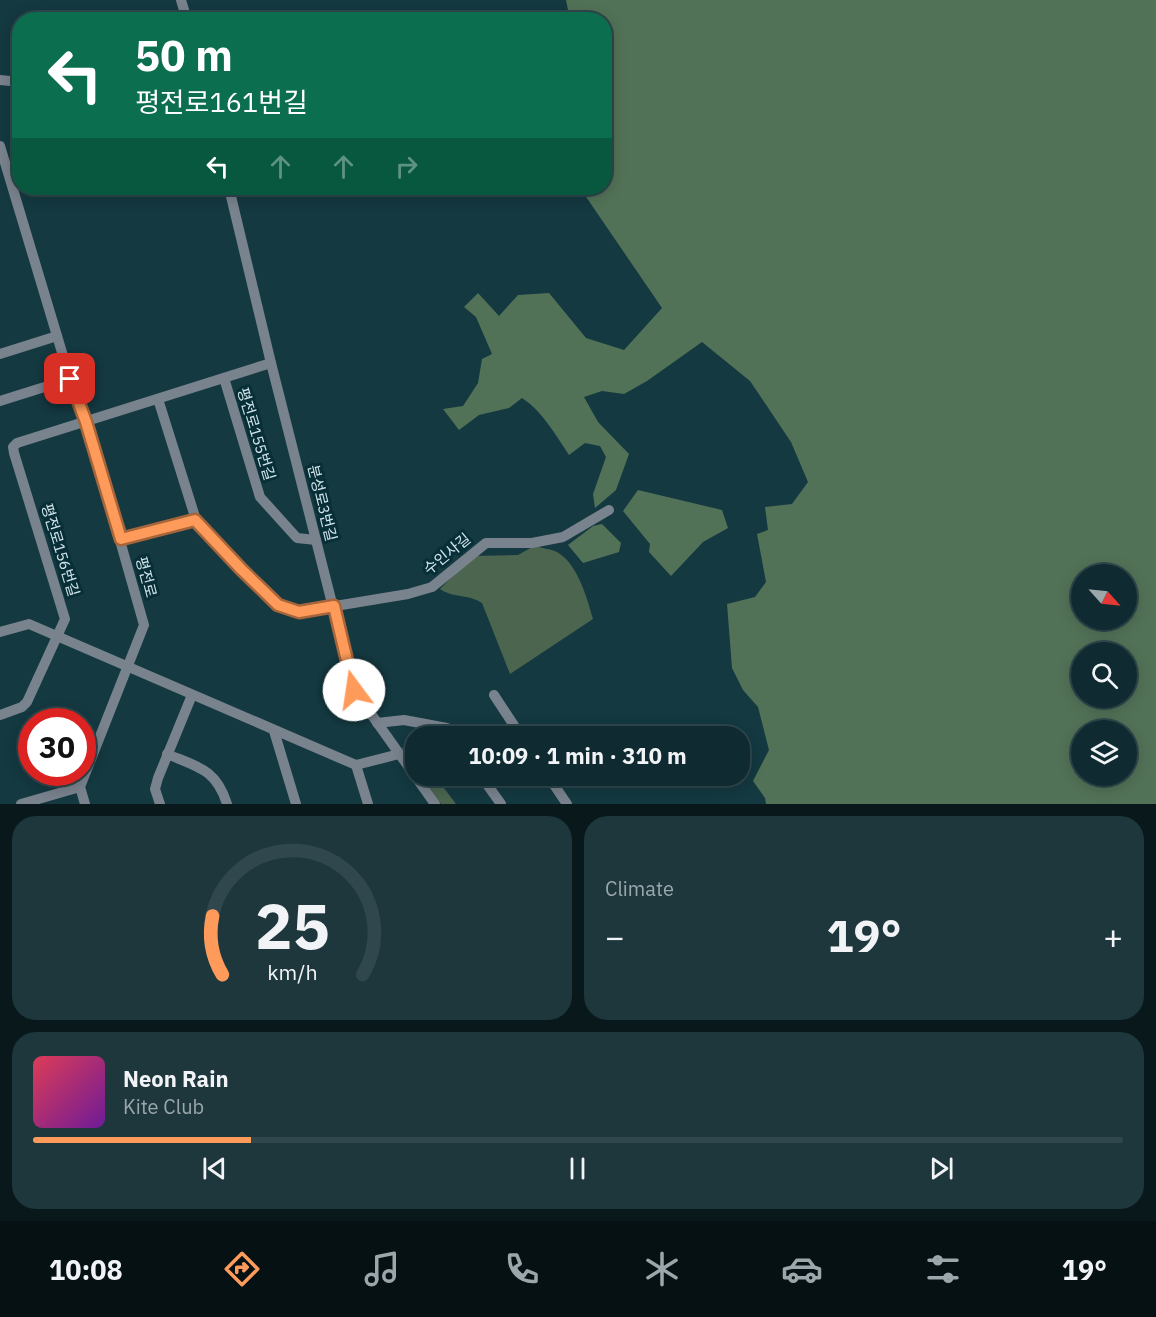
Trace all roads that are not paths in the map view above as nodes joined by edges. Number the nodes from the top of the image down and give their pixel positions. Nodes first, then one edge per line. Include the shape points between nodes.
1 (0, 146) edge
2 (12, 186) edge
3 (15, 195) edge
4 (231, 195) edge
5 (57, 336) junction
6 (0, 354) edge
7 (271, 363) junction
8 (224, 378) junction
9 (70, 379) junction
10 (158, 399) junction
11 (0, 400) edge
12 (86, 422) junction
13 (609, 510) dead end
14 (195, 520) junction
15 (121, 539) junction
16 (316, 540) junction
17 (334, 606) junction
18 (0, 632) edge
19 (57, 636) junction
20 (128, 667) junction
21 (192, 695) junction
22 (494, 695) dead end
23 (0, 715) edge
24 (377, 723) junction
25 (436, 726) edge
26 (514, 726) edge
27 (274, 731) junction
28 (167, 754) junction
29 (399, 754) junction
30 (356, 765) junction
31 (488, 786) edge
32 (555, 786) edge
33 (80, 787) junction
34 (21, 804) edge
35 (85, 804) edge
36 (160, 804) edge
37 (227, 804) edge
38 (296, 804) edge
39 (368, 804) edge
40 (435, 804) edge
41 (501, 804) edge
42 (567, 804) edge

1 - 2 street, 평전로
3 - 5 street, 평전로
4 - 7 street, 분성로3번길
5 - 6 street
5 - 9 street, 평전로
7 - 8 street, 평전로155번길
7 - 16 street, 분성로3번길
8 - 10 street, 평전로155번길
8 - 16 street, 평전로155번길 via 260,497 297,538
9 - 11 street
9 - 12 street, 평전로
10 - 12 street, 평전로155번길
10 - 14 street
12 - 15 street, 평전로
12 - 19 street, 평전로156번길 via 21,441 14,447 65,619
13 - 17 street, 수인사길 via 563,537 532,543 486,543 432,587
14 - 15 street
14 - 17 street, 수인사길 via 278,605 299,612
15 - 20 street, 평전로 via 144,625
16 - 17 street, 분성로3번길
17 - 24 street, 분성로3번길 via 354,690
18 - 19 street via 28,624
19 - 20 street
19 - 23 street, 평전로156번길 via 27,702
20 - 21 street
20 - 33 street, 평전로
21 - 27 street
21 - 28 street
22 - 26 street
24 - 25 street via 404,720
24 - 29 street, 분성로3번길
27 - 30 street
27 - 38 street
28 - 36 street via 155,789
28 - 37 street via 209,772 224,792
29 - 30 street
29 - 40 street, 분성로3번길
30 - 39 street
31 - 41 street
32 - 42 street
33 - 34 street
33 - 35 street

